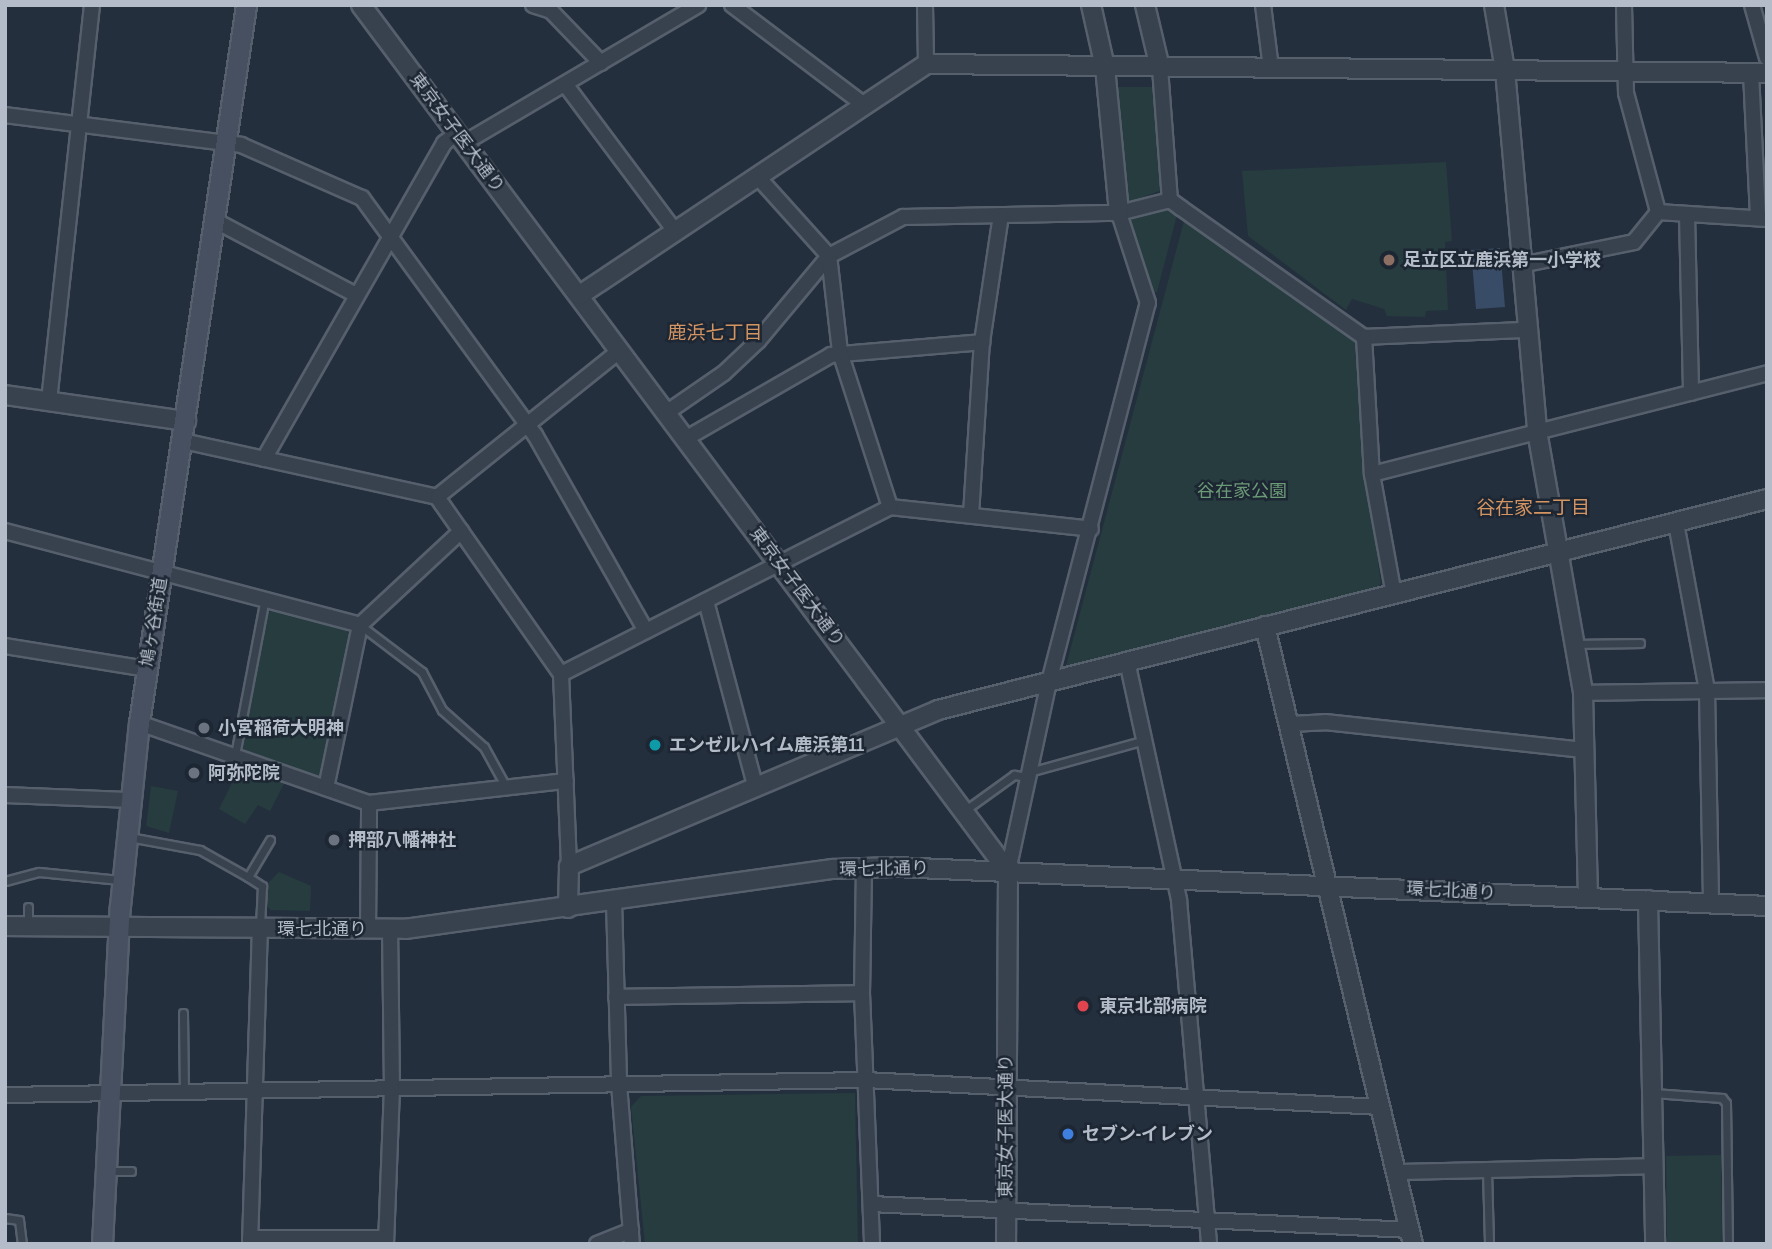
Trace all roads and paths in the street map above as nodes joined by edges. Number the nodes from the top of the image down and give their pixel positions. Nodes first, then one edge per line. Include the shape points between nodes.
1 (92, 5) edge
2 (246, 5) edge
3 (361, 5) edge
4 (533, 5) edge
5 (698, 5) edge
6 (732, 5) edge
7 (925, 5) edge
8 (1091, 5) edge
9 (1145, 5) edge
10 (1263, 5) edge
11 (1494, 5) edge
12 (1624, 5) edge
13 (1752, 5) edge
14 (1767, 58) edge
15 (601, 63) junction
16 (926, 64) junction
17 (1105, 67) junction
18 (1160, 68) junction
19 (1271, 68) junction
20 (1504, 70) junction
21 (1626, 72) junction
22 (1759, 73) edge
23 (565, 84) junction
24 (864, 105) junction
25 (5, 115) edge
26 (80, 125) junction
27 (460, 138) junction
28 (226, 143) junction
29 (757, 176) junction
30 (1170, 200) junction
31 (1658, 212) junction
32 (1119, 213) junction
33 (1687, 214) junction
34 (1001, 215) junction
35 (1762, 218) edge
36 (214, 220) junction
37 (675, 231) junction
38 (390, 236) junction
39 (829, 256) junction
40 (1521, 265) junction
41 (356, 295) junction
42 (580, 295) junction
43 (1527, 330) junction
44 (1364, 337) junction
45 (982, 342) junction
46 (619, 351) junction
47 (839, 352) junction
48 (1767, 373) edge
49 (1691, 393) junction
50 (5, 395) edge
51 (49, 401) junction
52 (666, 413) junction
53 (186, 421) junction
54 (527, 425) junction
55 (1537, 432) junction
56 (685, 439) junction
57 (183, 441) junction
58 (264, 459) junction
59 (1372, 474) junction
60 (437, 497) junction
61 (1767, 499) edge
62 (890, 507) junction
63 (971, 515) junction
64 (1676, 523) junction
65 (1091, 529) junction
66 (5, 531) edge
67 (461, 531) junction
68 (1558, 554) junction
69 (779, 563) junction
70 (162, 571) junction
71 (1394, 595) junction
72 (265, 598) junction
73 (706, 601) junction
74 (360, 625) junction
75 (1265, 626) junction
76 (646, 631) junction
77 (1640, 643) dead end
78 (1574, 644) junction
79 (5, 646) edge
80 (1127, 661) junction
81 (147, 669) junction
82 (561, 674) junction
83 (1049, 682) junction
84 (1767, 690) edge
85 (1707, 691) junction
86 (1583, 693) junction
87 (139, 723) junction
88 (900, 724) junction
89 (1290, 724) junction
90 (1145, 740) junction
91 (1583, 750) junction
92 (235, 755) junction
93 (1032, 774) junction
94 (566, 781) junction
95 (755, 785) junction
96 (506, 787) junction
97 (326, 788) junction
98 (5, 795) edge
99 (132, 800) junction
100 (369, 803) junction
101 (964, 811) junction
102 (129, 837) junction
103 (270, 840) dead end
104 (569, 866) junction
105 (863, 867) junction
106 (1008, 871) junction
107 (248, 877) junction
108 (1175, 878) junction
109 (5, 880) edge
110 (124, 880) junction
111 (1327, 885) junction
112 (1588, 897) junction
113 (1648, 900) junction
114 (614, 901) junction
115 (1711, 903) junction
116 (1767, 906) edge
117 (28, 907) dead end
118 (568, 908) junction
119 (5, 926) edge
120 (28, 926) junction
121 (119, 928) junction
122 (260, 929) junction
123 (368, 930) junction
124 (390, 930) junction
125 (862, 993) junction
126 (616, 997) junction
127 (183, 1013) dead end
128 (865, 1080) junction
129 (619, 1084) junction
130 (1007, 1087) junction
131 (392, 1089) junction
132 (255, 1092) junction
133 (1652, 1093) junction
134 (184, 1094) junction
135 (5, 1095) edge
136 (111, 1095) junction
137 (1198, 1098) junction
138 (1381, 1107) junction
139 (1654, 1166) junction
140 (107, 1171) junction
141 (131, 1171) dead end
142 (1487, 1171) junction
143 (1396, 1172) junction
144 (871, 1204) junction
145 (1006, 1211) junction
146 (5, 1218) edge
147 (1208, 1220) junction
148 (632, 1237) edge
149 (1411, 1237) edge
150 (250, 1241) edge
151 (386, 1241) edge
152 (22, 1244) edge
153 (102, 1244) edge
154 (597, 1244) edge
155 (872, 1244) edge
156 (1006, 1244) edge
157 (1209, 1244) edge
158 (1489, 1244) edge
159 (1655, 1244) edge
160 (1728, 1244) edge

1 - 26 street
2 - 28 main road, 鳩ヶ谷街道
3 - 27 street, 東京女子医大通り
4 - 15 street via 551,11
5 - 15 street
6 - 24 street
7 - 16 street
8 - 17 street
9 - 18 street
10 - 19 street
11 - 20 street
12 - 21 street
13 - 14 street
15 - 23 street
16 - 17 street
16 - 24 street
17 - 18 street
17 - 32 street
18 - 19 street
18 - 30 street
19 - 20 street
20 - 21 street
20 - 40 street
21 - 22 street
21 - 31 street via 1626,93
22 - 35 street
23 - 27 street
23 - 37 street
24 - 29 street
25 - 26 street
26 - 28 street
26 - 51 street
27 - 38 street via 444,143
27 - 42 street, 東京女子医大通り
28 - 36 main road, 鳩ヶ谷街道
28 - 38 street via 242,145 362,198
29 - 37 street
29 - 39 street
30 - 32 street
30 - 44 street
31 - 33 street
31 - 40 street via 1634,242
32 - 34 street
32 - 65 street via 1148,303
33 - 35 street
33 - 49 street
34 - 39 street via 903,217
34 - 45 street
36 - 41 street
36 - 53 main road, 鳩ヶ谷街道
37 - 42 street
38 - 41 street
38 - 54 street
39 - 47 street
39 - 52 street via 758,341 724,373
40 - 43 street
41 - 58 street
42 - 46 street, 東京女子医大通り
43 - 44 street
43 - 55 street
44 - 59 street
45 - 47 street
45 - 63 street
46 - 52 street, 東京女子医大通り
46 - 54 street
47 - 56 street
47 - 62 street
48 - 49 street
49 - 55 street
50 - 51 street
51 - 53 street
52 - 56 street, 東京女子医大通り
53 - 57 main road, 鳩ヶ谷街道
54 - 60 street
54 - 76 street
55 - 59 street
55 - 68 street
56 - 69 street, 東京女子医大通り
57 - 58 street
57 - 70 main road, 鳩ヶ谷街道
58 - 60 street
59 - 71 street
60 - 67 street
61 - 64 street
62 - 63 street
62 - 69 street
63 - 65 street
64 - 68 street
64 - 85 street
65 - 83 street
66 - 70 street
67 - 74 street
67 - 82 street
68 - 71 street
68 - 78 street
69 - 73 street
69 - 88 street, 東京女子医大通り
70 - 72 street
70 - 81 main road, 鳩ヶ谷街道
71 - 75 street
72 - 74 street
72 - 92 lane
73 - 76 street
73 - 95 street
74 - 96 lane via 422,672 442,710 484,747
74 - 97 street
75 - 80 street
75 - 89 street
76 - 82 street
77 - 78 lane
78 - 86 street
79 - 81 street
80 - 83 street
80 - 90 street
81 - 87 main road, 鳩ヶ谷街道
82 - 94 street
83 - 88 street
83 - 93 street
84 - 85 street
85 - 86 street
85 - 115 street
86 - 91 street
87 - 92 street
87 - 99 main road, 鳩ヶ谷街道
88 - 95 street
88 - 101 street, 東京女子医大通り
89 - 91 street via 1325,722
89 - 111 street
90 - 93 lane
90 - 108 street
91 - 112 street
92 - 97 street
93 - 101 lane via 1014,775
93 - 106 street
94 - 96 street
94 - 104 street
95 - 104 street
96 - 100 street
97 - 100 street
98 - 99 street
99 - 102 main road, 鳩ヶ谷街道
100 - 123 street
101 - 106 street, 東京女子医大通り
102 - 107 lane via 200,850
102 - 110 main road, 鳩ヶ谷街道
103 - 107 lane
104 - 118 street
105 - 106 street, 環七北通り
105 - 114 street, 環七北通り
105 - 125 street
106 - 108 street, 環七北通り
106 - 130 street, 東京女子医大通り
107 - 122 lane via 262,886
108 - 111 street, 環七北通り
108 - 137 street
109 - 110 lane via 39,872
110 - 121 main road, 鳩ヶ谷街道
111 - 112 street, 環七北通り
111 - 138 street
112 - 113 street, 環七北通り
113 - 115 street, 環七北通り
113 - 133 street
114 - 118 street, 環七北通り
114 - 126 street
115 - 116 street, 環七北通り
117 - 120 lane
118 - 124 street, 環七北通り
119 - 120 street, 環七北通り
120 - 121 street, 環七北通り
121 - 122 street, 環七北通り
121 - 136 main road, 鳩ヶ谷街道
122 - 123 street, 環七北通り
122 - 132 street
123 - 124 street, 環七北通り
124 - 131 street
125 - 126 street
125 - 128 street
126 - 129 street
127 - 134 lane
128 - 129 street
128 - 130 street
128 - 144 street
129 - 131 street
129 - 148 street
130 - 137 street
130 - 145 street, 東京女子医大通り
131 - 132 street
131 - 151 street
132 - 134 street
132 - 150 street
133 - 139 street
133 - 160 lane via 1722,1098 1726,1103
134 - 136 street
135 - 136 street
136 - 140 main road, 鳩ヶ谷街道
137 - 138 street
137 - 147 street
138 - 143 street
139 - 142 street
139 - 159 street
140 - 141 lane
140 - 153 main road, 鳩ヶ谷街道
142 - 143 street
142 - 158 lane
143 - 149 street
144 - 145 street
144 - 155 street
145 - 147 street
145 - 156 street, 東京女子医大通り
146 - 152 lane via 19,1220
147 - 149 street
147 - 157 street
148 - 154 street
150 - 151 street

